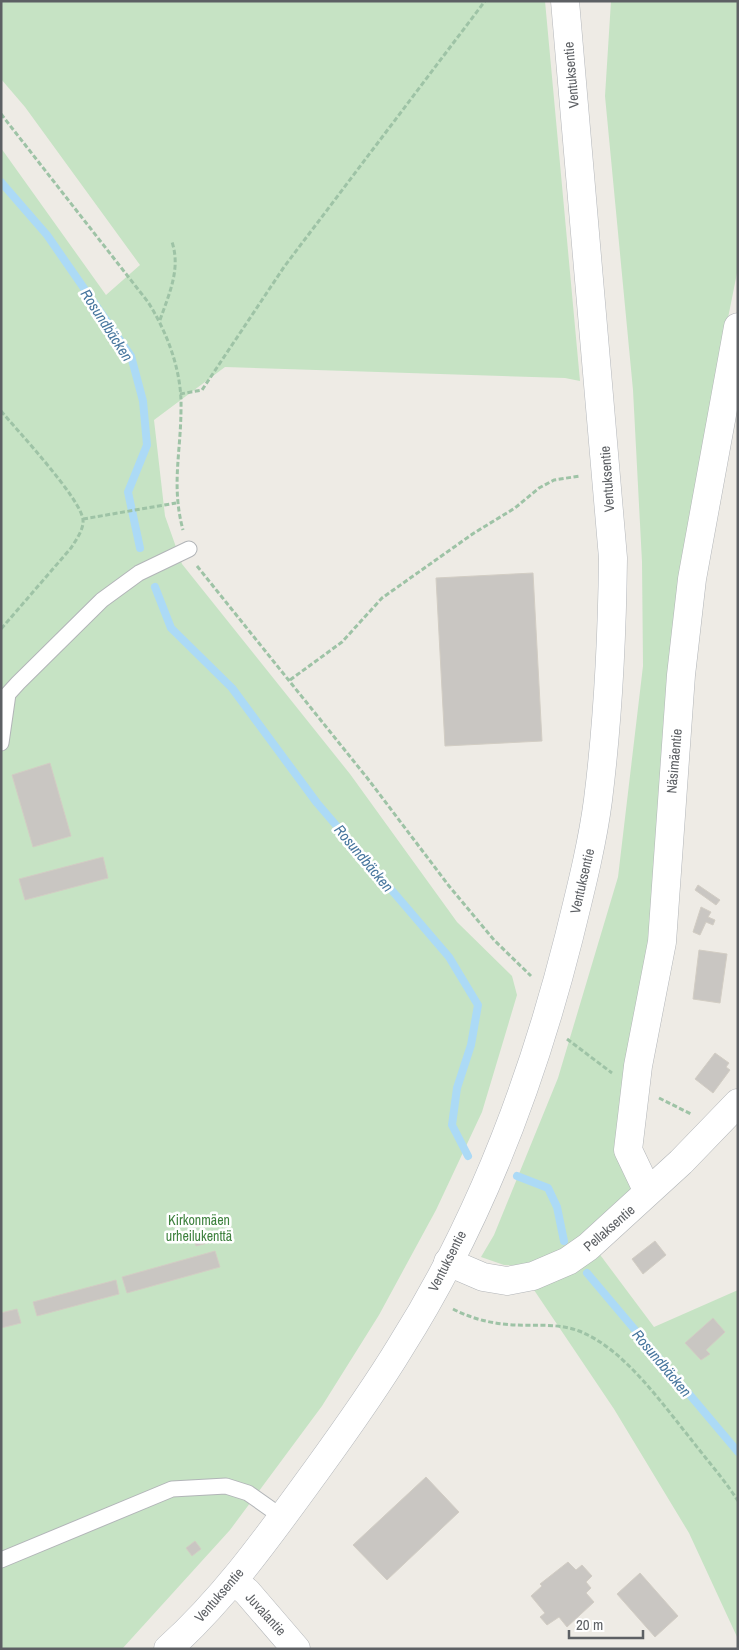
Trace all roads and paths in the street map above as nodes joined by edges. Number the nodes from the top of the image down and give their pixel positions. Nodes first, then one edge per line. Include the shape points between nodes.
1 (485, 1) edge
2 (565, 1) edge
3 (1, 114) edge
4 (172, 242) dead end
5 (160, 321) junction
6 (738, 327) edge
7 (180, 394) junction
8 (1, 412) edge
9 (606, 474) junction
10 (176, 503) junction
11 (83, 519) junction
12 (188, 549) junction
13 (1, 628) edge
14 (290, 680) junction
15 (1, 743) edge
16 (533, 978) dead end
17 (564, 1036) dead end
18 (561, 1044) dead end
19 (738, 1103) edge
20 (648, 1192) junction
21 (448, 1262) junction
22 (446, 1305) dead end
23 (738, 1501) edge
24 (282, 1517) junction
25 (1, 1560) edge
26 (234, 1581) junction
27 (168, 1649) edge
28 (296, 1649) edge

1 - 7 path via 284,267 202,390
2 - 9 main road, Ventuksentie
3 - 5 path
4 - 5 path via 177,256 173,282
5 - 7 path via 174,361
6 - 20 main road, Näsimäentie via 692,579 681,675 662,942 638,1066 628,1150
7 - 10 path
8 - 11 path via 73,499
9 - 14 path via 568,476 538,488 515,508 382,598 342,642
9 - 21 main road, Ventuksentie via 613,558 612,634 598,803 585,871 557,984 531,1066 488,1180
10 - 11 path
10 - 12 path
11 - 13 path via 72,548
12 - 14 path via 199,569
12 - 15 lane via 139,573 102,600 18,683 8,694
14 - 16 path via 494,940
17 - 18 path
19 - 20 main road, Pellaksentie
20 - 21 main road, Pellaksentie via 582,1252 534,1276 507,1281 483,1277
21 - 24 main road, Ventuksentie via 402,1344
22 - 23 path via 486,1322 578,1330 605,1347 634,1371
24 - 25 lane via 248,1493 226,1486 172,1489
24 - 26 main road, Ventuksentie
26 - 27 main road, Ventuksentie
26 - 28 main road, Juvalantie

